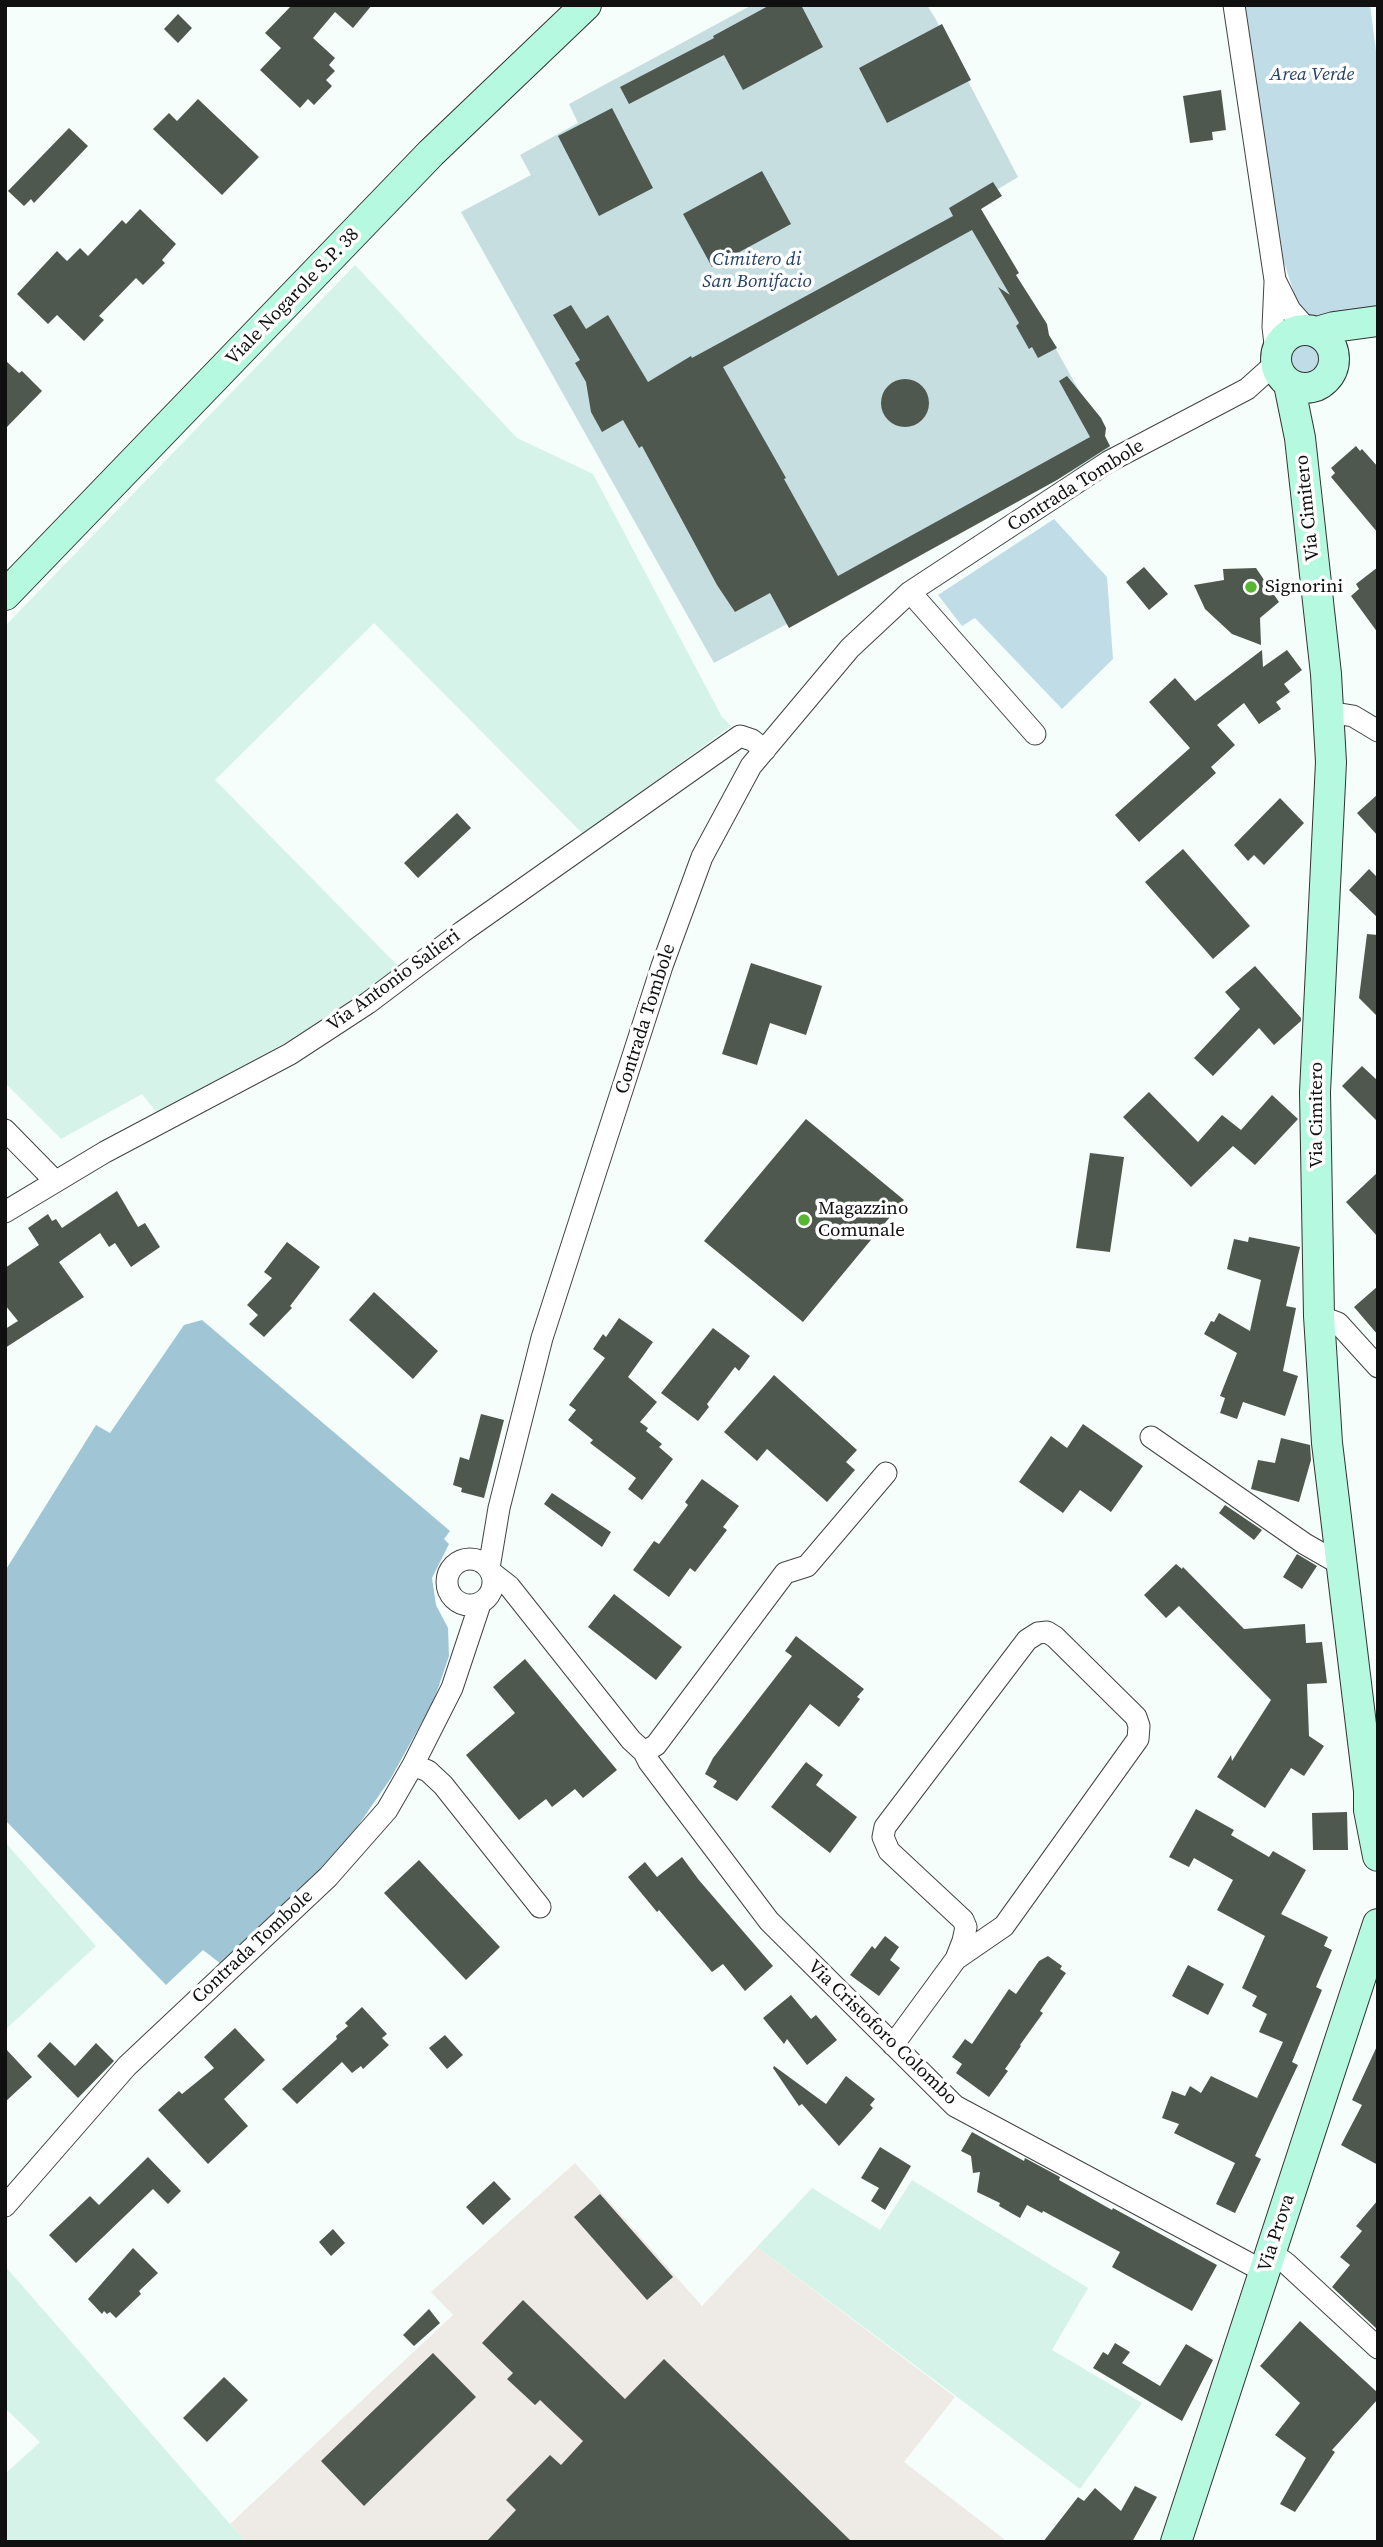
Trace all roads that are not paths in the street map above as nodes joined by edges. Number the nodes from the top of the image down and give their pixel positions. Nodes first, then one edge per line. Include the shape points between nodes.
1 (586, 5) edge
2 (1234, 5) edge
3 (1275, 280) junction
4 (1378, 322) edge
5 (1312, 331) junction
6 (1296, 372) junction
7 (910, 592) junction
8 (5, 595) edge
9 (1328, 712) junction
10 (1378, 731) edge
11 (1035, 734) dead end
12 (765, 750) junction
13 (5, 1130) edge
14 (55, 1181) junction
15 (5, 1212) edge
16 (1319, 1316) junction
17 (1378, 1367) edge
18 (1151, 1437) dead end
19 (886, 1473) dead end
20 (499, 1508) junction
21 (459, 1562) junction
22 (1340, 1564) junction
23 (490, 1570) junction
24 (449, 1592) junction
25 (482, 1603) junction
26 (523, 1603) junction
27 (461, 1661) junction
28 (644, 1752) junction
29 (413, 1765) junction
30 (1373, 1799) edge
31 (1378, 1856) edge
32 (540, 1907) dead end
33 (963, 1920) junction
34 (1378, 1924) edge
35 (993, 1935) junction
36 (956, 1959) junction
37 (893, 2045) junction
38 (5, 2206) edge
39 (1268, 2262) junction
40 (1378, 2348) edge
41 (1176, 2542) edge

1 - 8 street, Viale Nogarole S.P. 38 via 431,153
2 - 3 street, Via Cimitero
3 - 5 street, Via Cimitero via 1290,310
3 - 6 street, Via Cimitero via 1273,327
4 - 5 street
4 - 6 street
5 - 6 street via 1284,338
5 - 6 street via 1333,349
6 - 7 street, Contrada Tombole via 1247,389 1108,461
6 - 9 street, Via Cimitero
7 - 11 street
7 - 12 street, Contrada Tombole via 850,648
9 - 10 street via 1353,716
9 - 16 street, Via Cimitero via 1331,762 1315,1092
12 - 14 street, Via Antonio Salieri via 740,736 290,1054
12 - 20 street, Contrada Tombole via 751,766 702,858 662,967 542,1338
13 - 14 street
14 - 15 street, Via Antonio Salieri
16 - 17 street via 1338,1323
16 - 22 street, Via Cimitero
18 - 22 street
19 - 28 street via 807,1566 785,1573 656,1745
20 - 21 street, Contrada Tombole via 479,1541
20 - 23 street, Contrada Tombole
21 - 23 street via 472,1559
21 - 24 street via 447,1578
22 - 30 street, Via Cimitero
23 - 25 street via 493,1588
23 - 26 street, Via Cristoforo Colombo
24 - 25 street via 466,1605
24 - 27 street, Contrada Tombole
25 - 26 street
25 - 27 street, Contrada Tombole
26 - 28 street, Via Cristoforo Colombo
27 - 29 street, Contrada Tombole via 453,1688
28 - 37 street, Via Cristoforo Colombo via 769,1922
29 - 32 street via 443,1785
29 - 38 street, Contrada Tombole via 387,1810 328,1877 127,2066
30 - 31 street, Via Cimitero via 1369,1810
33 - 35 street
33 - 35 street via 889,1851 883,1837 885,1827 1027,1640 1047,1632 1136,1717 1138,1739
33 - 36 street via 963,1941
34 - 39 street, Via Prova
35 - 36 street
36 - 37 street
37 - 39 street, Via Cristoforo Colombo via 955,2106
39 - 40 street, Via Cristoforo Colombo via 1287,2264
39 - 41 street, Via Prova

